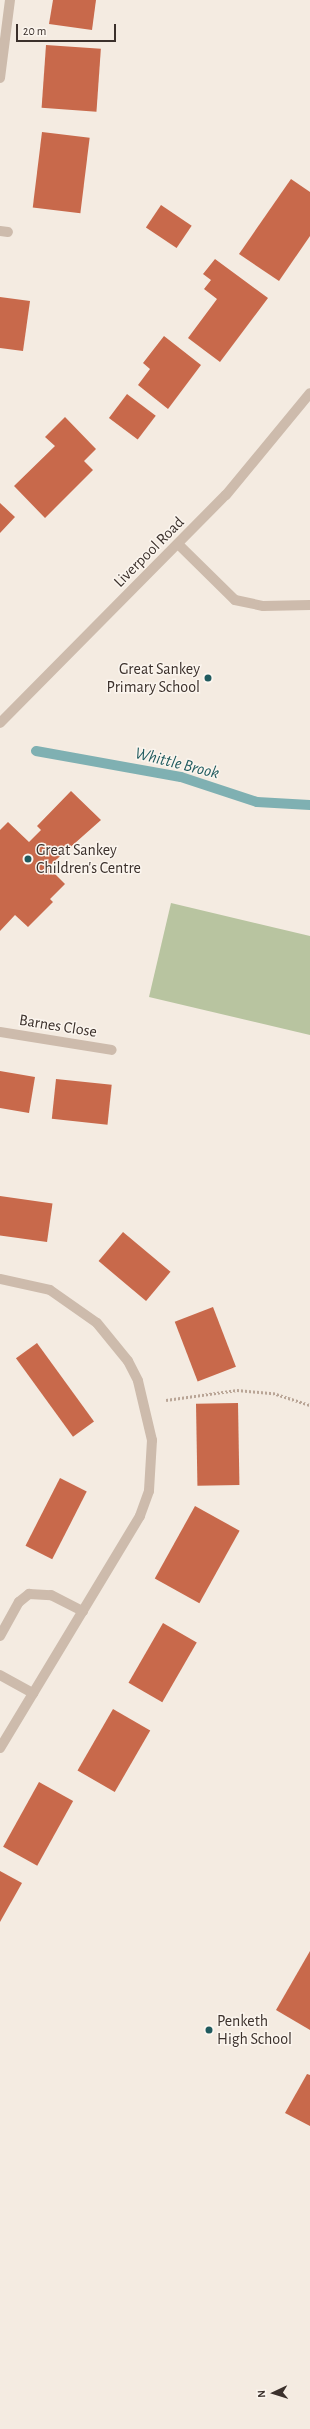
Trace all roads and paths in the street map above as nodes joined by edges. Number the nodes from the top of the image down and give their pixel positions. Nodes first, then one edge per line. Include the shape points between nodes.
1 (10, 0) edge
2 (0, 78) edge
3 (310, 393) edge
4 (178, 544) junction
5 (310, 606) edge
6 (0, 723) edge
7 (0, 1032) edge
8 (112, 1050) dead end
9 (0, 1279) edge
10 (146, 1402) junction
11 (310, 1405) edge
12 (83, 1611) junction
13 (0, 1636) edge
14 (0, 1674) edge
15 (33, 1693) junction
16 (0, 1748) edge

1 - 2 street
3 - 4 street, Liverpool Road via 226,495
4 - 5 street via 235,600 263,606
4 - 6 street, Liverpool Road
7 - 8 street, Barnes Close
9 - 10 street via 50,1290 97,1322 128,1361
10 - 11 path via 238,1390 273,1393
10 - 12 street via 152,1440 149,1491 140,1516
12 - 13 street via 50,1595 29,1594 19,1602
12 - 15 street
14 - 15 street
15 - 16 street

